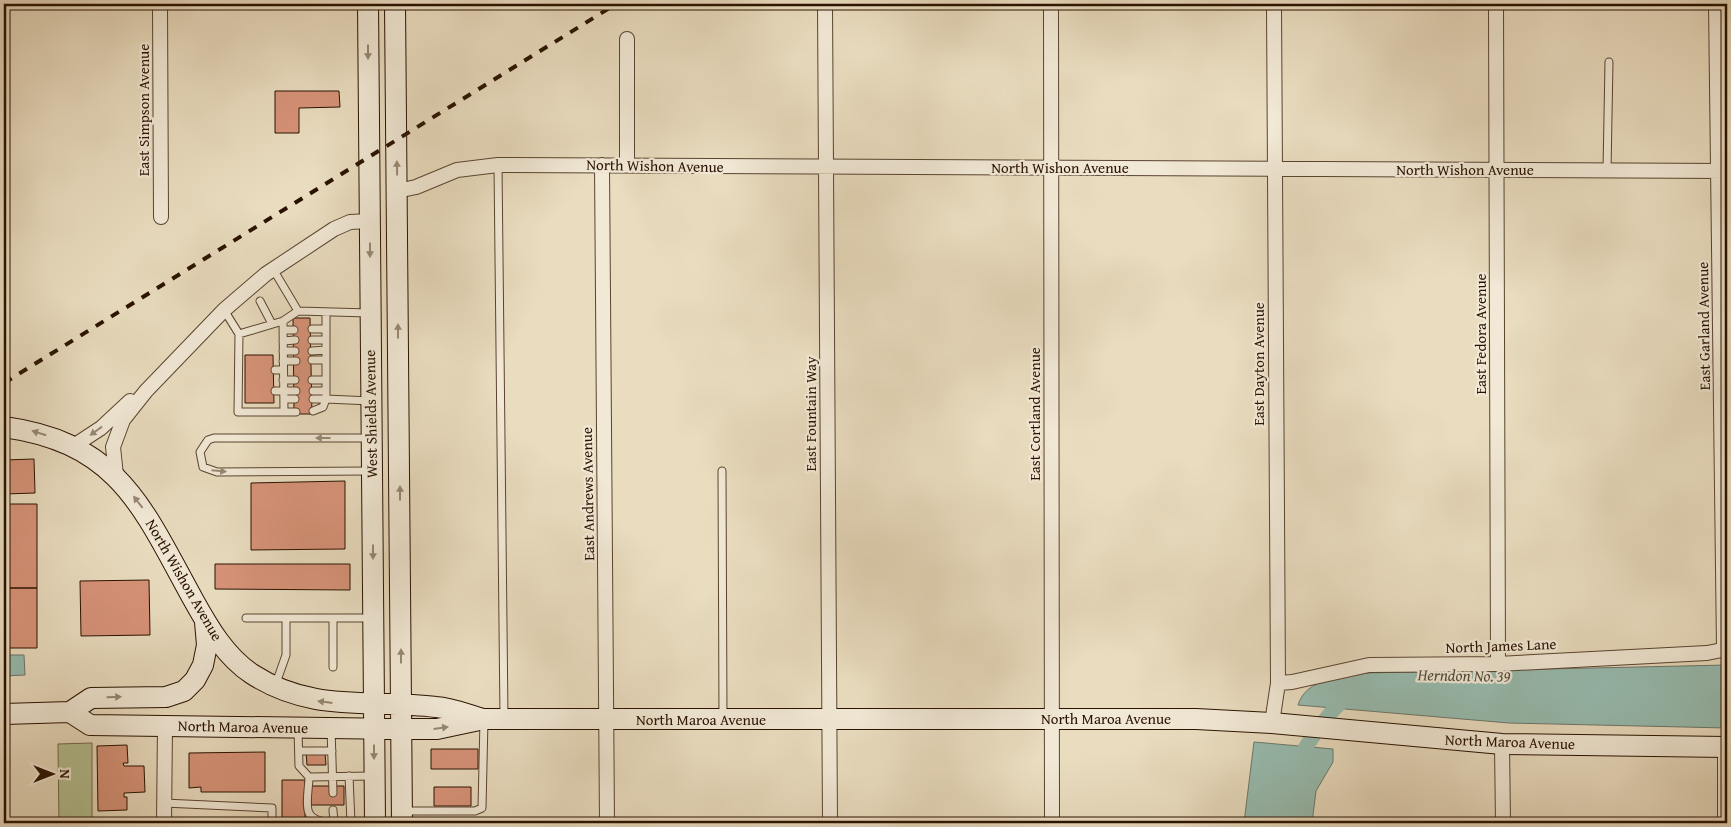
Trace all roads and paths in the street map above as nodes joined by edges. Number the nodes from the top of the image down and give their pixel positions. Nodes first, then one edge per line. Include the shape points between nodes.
1 (160, 4) edge
2 (368, 4) edge
3 (395, 4) edge
4 (825, 4) edge
5 (1051, 4) edge
6 (1274, 4) edge
7 (1496, 4) edge
8 (1716, 4) edge
9 (627, 39) dead end
10 (1609, 62) dead end
11 (498, 165) junction
12 (602, 165) junction
13 (627, 166) junction
14 (825, 168) junction
15 (1051, 168) junction
16 (1274, 168) junction
17 (1496, 170) junction
18 (1607, 170) junction
19 (1723, 171) edge
20 (397, 191) junction
21 (161, 217) dead end
22 (370, 221) junction
23 (273, 269) junction
24 (260, 301) dead end
25 (224, 310) junction
26 (298, 311) junction
27 (326, 312) junction
28 (370, 313) junction
29 (283, 321) junction
30 (272, 324) junction
31 (312, 329) dead end
32 (326, 329) junction
33 (283, 330) junction
34 (294, 330) dead end
35 (239, 334) junction
36 (295, 340) dead end
37 (312, 340) dead end
38 (326, 340) junction
39 (283, 341) junction
40 (326, 350) junction
41 (283, 351) junction
42 (295, 351) dead end
43 (312, 351) dead end
44 (296, 360) dead end
45 (312, 360) dead end
46 (326, 360) junction
47 (283, 361) junction
48 (275, 370) dead end
49 (283, 370) junction
50 (238, 371) junction
51 (247, 371) dead end
52 (283, 380) junction
53 (295, 380) dead end
54 (312, 380) dead end
55 (326, 380) junction
56 (146, 391) junction
57 (238, 391) junction
58 (247, 391) dead end
59 (274, 391) dead end
60 (283, 391) junction
61 (296, 391) dead end
62 (313, 391) dead end
63 (326, 391) junction
64 (284, 399) junction
65 (295, 399) dead end
66 (313, 399) dead end
67 (326, 399) junction
68 (371, 401) junction
69 (312, 411) dead end
70 (284, 412) junction
71 (296, 412) dead end
72 (4, 426) edge
73 (372, 438) junction
74 (72, 447) junction
75 (372, 471) junction
76 (722, 471) dead end
77 (116, 475) junction
78 (246, 618) dead end
79 (286, 618) junction
80 (333, 618) junction
81 (373, 618) junction
82 (205, 621) junction
83 (1726, 649) edge
84 (1498, 664) junction
85 (333, 667) dead end
86 (1278, 683) junction
87 (274, 687) junction
88 (374, 704) junction
89 (402, 704) junction
90 (70, 712) junction
91 (4, 714) edge
92 (1052, 719) junction
93 (484, 720) junction
94 (504, 720) junction
95 (606, 720) junction
96 (723, 720) junction
97 (830, 720) junction
98 (1272, 723) junction
99 (165, 726) junction
100 (298, 728) junction
101 (331, 728) junction
102 (374, 728) junction
103 (402, 729) junction
104 (1502, 744) junction
105 (1726, 747) edge
106 (299, 751) junction
107 (332, 751) junction
108 (349, 776) junction
109 (374, 776) junction
110 (309, 777) junction
111 (332, 777) junction
112 (333, 793) dead end
113 (164, 803) junction
114 (333, 810) dead end
115 (402, 817) edge
116 (164, 823) edge
117 (272, 823) edge
118 (321, 823) edge
119 (334, 823) edge
120 (351, 823) edge
121 (366, 823) edge
122 (375, 823) edge
123 (607, 823) edge
124 (830, 823) edge
125 (1052, 823) edge
126 (1503, 823) edge
127 (1725, 823) edge

1 - 21 street, East Simpson Avenue
2 -> 22 main road, West Shields Avenue
20 -> 3 main road, West Shields Avenue
4 - 14 street, East Fountain Way
5 - 15 street, East Cortland Avenue
6 - 16 street, East Dayton Avenue
7 - 17 street, East Fedora Avenue
8 - 19 street, East Garland Avenue
9 - 13 street
10 - 18 lane
11 - 12 street, North Wishon Avenue
11 - 20 street, North Wishon Avenue via 457,170 416,187
11 - 94 lane
12 - 13 street, North Wishon Avenue
12 - 95 street, East Andrews Avenue
13 - 14 street, North Wishon Avenue
14 - 15 street, North Wishon Avenue
14 - 97 street, East Fountain Way
15 - 16 street, North Wishon Avenue
15 - 92 street, East Cortland Avenue
16 - 17 street, North Wishon Avenue
16 - 86 street, East Dayton Avenue
17 - 18 street, North Wishon Avenue
17 - 84 street, East Fedora Avenue
18 - 19 street, North Wishon Avenue
19 - 83 street, East Garland Avenue
89 -> 20 main road, West Shields Avenue
22 - 23 street via 350,222 334,229
22 -> 28 main road, West Shields Avenue
23 - 25 street
23 - 26 lane
24 - 30 lane
25 - 35 lane
25 - 56 street
26 - 27 lane
26 - 29 lane
27 - 28 lane
27 - 32 lane
28 - 68 main road, West Shields Avenue
29 - 30 lane
29 - 33 lane
30 - 35 lane
31 - 32 lane
32 - 38 lane
33 - 34 lane
33 - 39 lane
35 - 50 lane
36 - 39 lane
37 - 38 lane
38 - 40 lane
39 - 41 lane
40 - 43 lane
40 - 46 lane
41 - 42 lane
41 - 47 lane
44 - 47 lane
45 - 46 lane
46 - 55 lane
47 - 49 lane
48 - 49 lane
49 - 52 lane
50 - 51 lane
50 - 57 lane
52 - 53 lane
52 - 60 lane
54 - 55 lane
55 - 63 lane
56 -> 74 street
56 - 77 street via 117,433 113,446
57 - 58 lane
57 - 70 lane via 238,412
59 - 60 lane
60 - 61 lane
60 - 64 lane
62 - 63 lane
63 - 67 lane
64 - 65 lane
64 - 70 lane
66 - 67 lane
67 - 68 lane
67 - 69 lane via 323,407
68 - 73 main road, West Shields Avenue
70 - 71 lane
74 -> 72 main road, North Wishon Avenue via 30,430
73 - 75 main road, West Shields Avenue
73 -> 75 lane via 214,438 208,440 200,452 203,467 217,472
74 - 77 main road, North Wishon Avenue via 94,458
75 -> 81 main road, West Shields Avenue
76 - 96 lane
82 -> 77 main road, North Wishon Avenue via 143,507
78 - 79 lane
79 - 80 lane
79 - 87 lane via 286,655
80 - 81 lane
80 - 85 lane
81 - 88 main road, West Shields Avenue
82 - 87 main road, North Wishon Avenue via 226,651
90 -> 82 main road via 91,698 166,697 184,691 203,665 207,645
83 - 84 street, North James Lane via 1707,653
84 - 86 street, North James Lane via 1369,665
86 - 98 street, East Dayton Avenue
88 -> 87 main road, North Wishon Avenue via 319,701
88 - 89 main road, North Maroa Avenue
88 - 102 main road, West Shields Avenue
89 - 93 main road, North Maroa Avenue via 438,707
89 - 103 main road, West Shields Avenue
90 - 91 main road
90 - 99 main road, North Maroa Avenue via 90,725
92 - 97 main road, North Maroa Avenue
92 - 98 main road, North Maroa Avenue via 1196,719
92 - 125 street, East Cortland Avenue
93 - 94 main road, North Maroa Avenue
103 -> 93 main road, North Maroa Avenue via 437,729
93 - 115 lane via 482,808
94 - 95 main road, North Maroa Avenue
95 - 96 main road, North Maroa Avenue
95 - 123 street, East Andrews Avenue
96 - 97 main road, North Maroa Avenue
97 - 124 street, East Fountain Way
98 - 104 main road, North Maroa Avenue
99 - 100 main road, North Maroa Avenue
99 - 113 street
100 - 101 main road, North Maroa Avenue
100 - 106 lane
101 - 102 main road, North Maroa Avenue
101 - 107 lane
102 - 103 main road, North Maroa Avenue
102 -> 109 main road, West Shields Avenue
103 - 115 main road, West Shields Avenue
104 - 105 main road, North Maroa Avenue
104 - 126 street
105 - 127 street
106 - 107 lane
106 - 110 lane via 299,766
107 - 111 lane
108 - 109 lane
108 - 111 lane
108 - 120 lane
109 - 122 main road, West Shields Avenue
110 - 111 lane
110 - 118 lane via 309,813
111 - 112 lane
113 - 116 street
113 - 117 lane via 272,808
114 - 119 lane
118 - 119 lane
119 - 120 lane
120 - 121 lane

